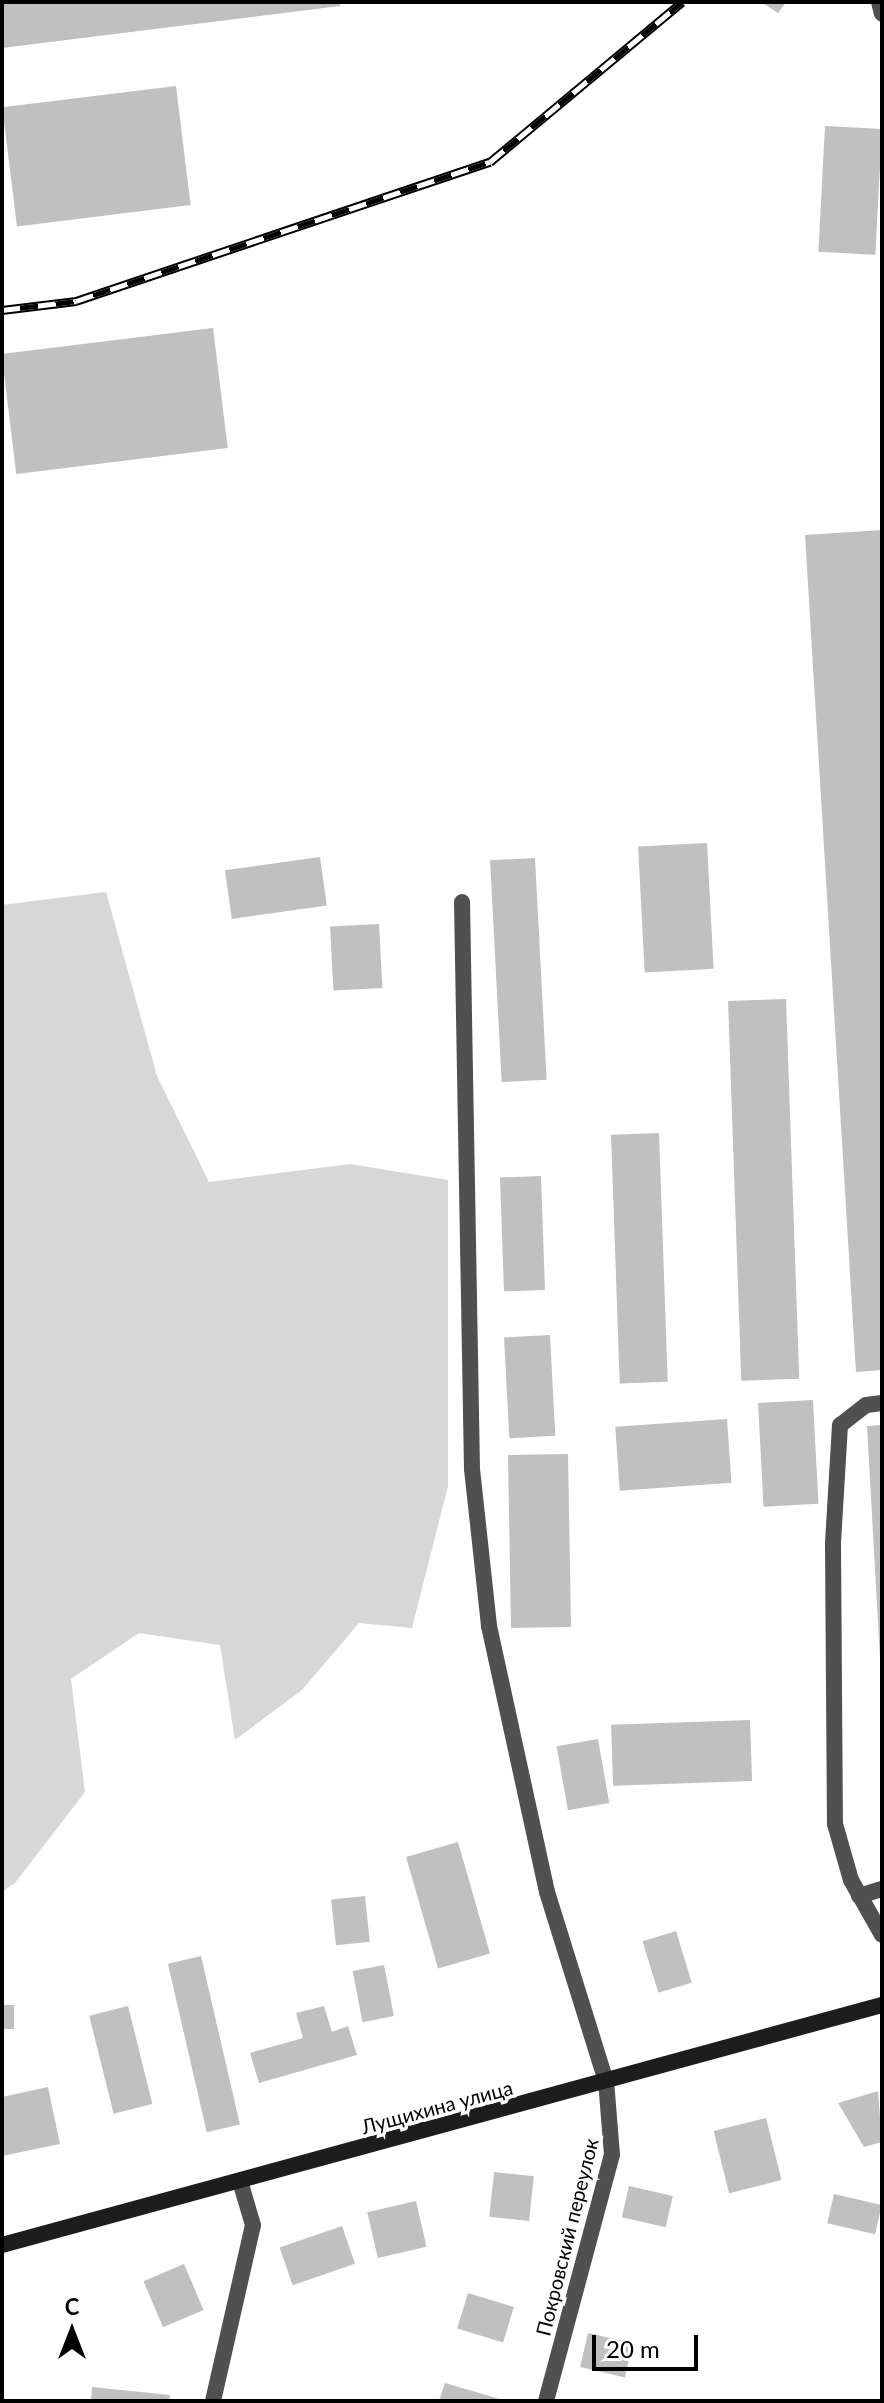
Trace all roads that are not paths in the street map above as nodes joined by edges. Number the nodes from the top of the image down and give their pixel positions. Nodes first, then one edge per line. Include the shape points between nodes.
1 (879, 2) edge
2 (882, 14) edge
3 (462, 902) dead end
4 (882, 1403) edge
5 (882, 1889) edge
6 (859, 1896) junction
7 (882, 1935) edge
8 (882, 2005) edge
9 (606, 2081) junction
10 (240, 2181) junction
11 (2, 2245) edge
12 (213, 2401) edge
13 (546, 2401) edge

1 - 2 street
3 - 9 street, Покровский переулок via 472,1469 489,1626 547,1892
4 - 6 street via 866,1405 840,1425 833,1544 835,1824
5 - 6 street
6 - 7 street
8 - 9 street, Лущихина улица
9 - 10 street, Лущихина улица
9 - 13 street, Покровский переулок via 614,2124 612,2155
10 - 11 street, Лущихина улица
10 - 12 street via 253,2225

